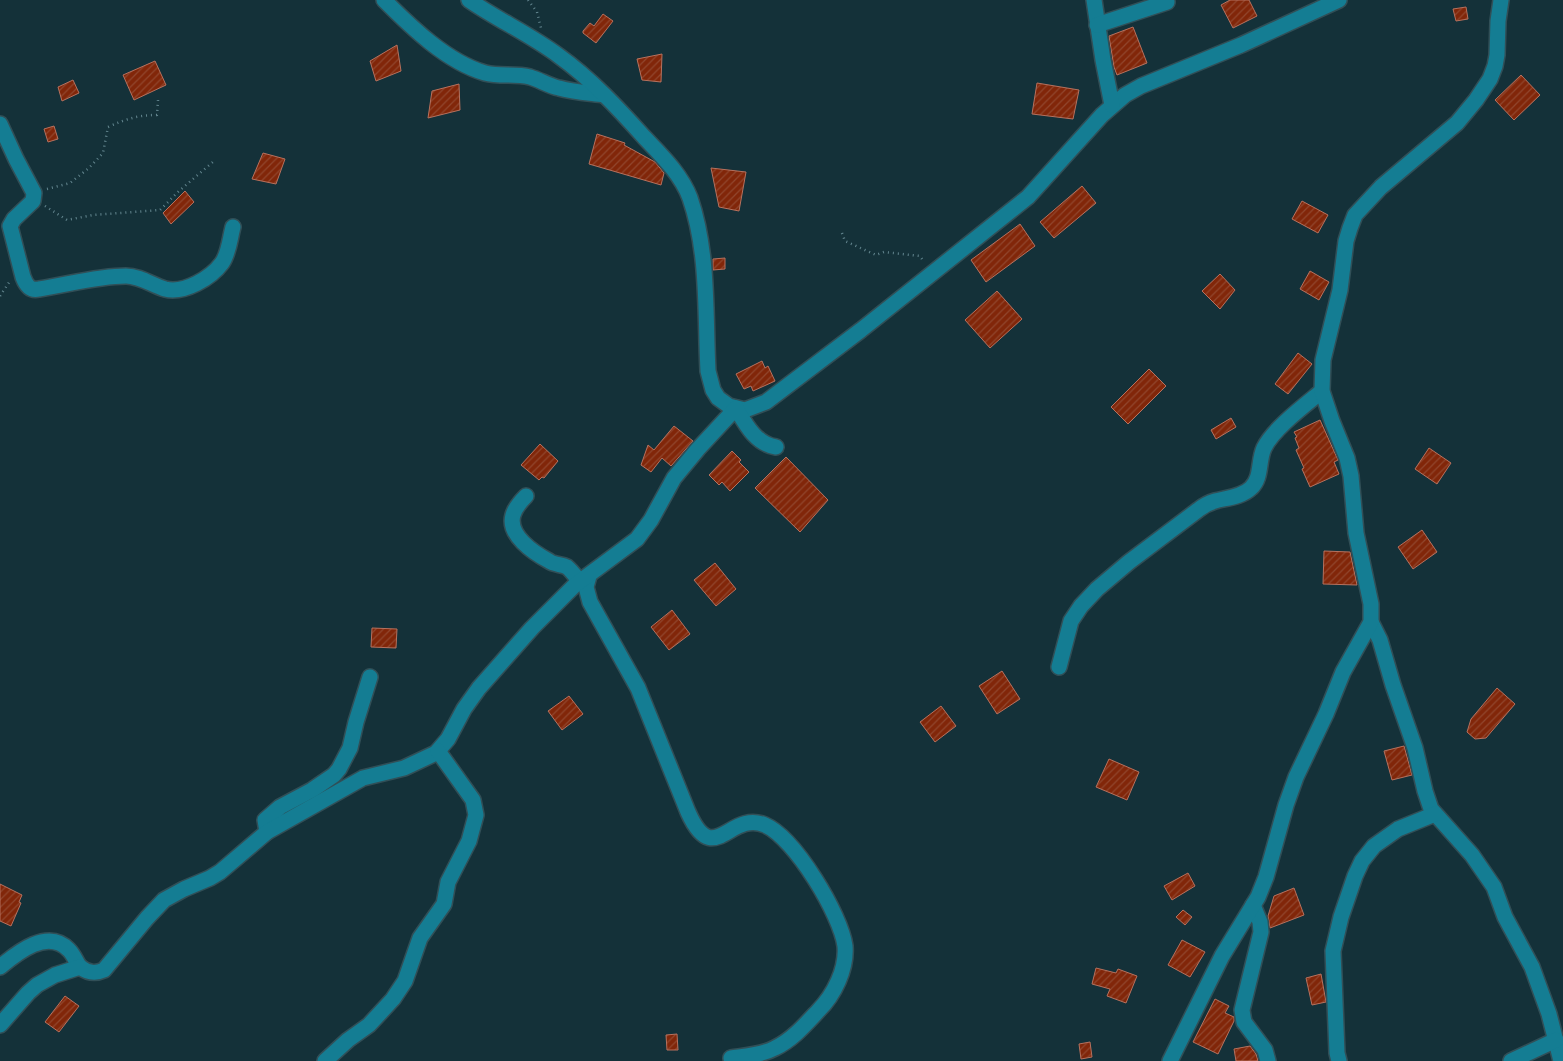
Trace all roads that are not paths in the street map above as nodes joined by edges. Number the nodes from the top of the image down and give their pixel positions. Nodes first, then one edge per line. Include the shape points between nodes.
1 (384, 0) edge
2 (469, 0) edge
3 (1094, 0) edge
4 (1339, 0) edge
5 (1501, 0) edge
6 (1168, 2) dead end
7 (1097, 25) junction
8 (604, 95) junction
9 (1112, 105) junction
10 (0, 124) edge
11 (233, 227) dead end
12 (1322, 391) junction
13 (736, 408) junction
14 (776, 447) dead end
15 (526, 496) dead end
16 (584, 579) junction
17 (1371, 622) junction
18 (1059, 667) dead end
19 (370, 678) dead end
20 (438, 751) junction
21 (1435, 814) junction
22 (267, 832) junction
23 (1254, 905) junction
24 (0, 967) edge
25 (80, 967) junction
26 (0, 1025) edge
27 (1556, 1040) junction
28 (731, 1058) dead end
29 (325, 1061) edge
30 (1170, 1061) edge
31 (1268, 1061) edge
32 (1339, 1061) edge
33 (1510, 1061) edge
34 (1561, 1061) edge

1 - 8 street via 439,48 476,70 497,75 520,75 557,88
2 - 8 street via 559,56
3 - 7 street
4 - 9 street via 1141,86
5 - 12 street via 1495,66 1476,100 1457,123 1381,187 1356,215 1346,241 1340,290 1323,360
6 - 7 street
7 - 9 street
8 - 13 street via 670,164 689,196 700,239 710,382 718,398
9 - 13 street via 1028,197 933,274 770,398 744,410
10 - 11 street via 34,196 10,226 25,282 35,290 124,276 172,290 188,287 221,263
12 - 17 street via 1349,467 1356,533 1371,604
12 - 18 street via 1268,440 1256,482 1249,490 1198,510 1129,562 1090,597 1071,621
13 - 14 street via 754,435 765,445
13 - 16 street via 674,478 637,539
15 - 16 street via 513,515 513,525 520,540 549,562
16 - 20 street via 556,603 479,688
16 - 28 street via 590,602 638,688 696,828 712,839 747,823 771,828 799,855 840,926 845,946 844,963 825,1005 783,1044 765,1052
17 - 21 street via 1380,640 1415,748 1426,796
17 - 23 street via 1343,672 1296,777 1266,877
19 - 22 street via 342,765 334,775 280,807 265,820
20 - 22 street via 404,768 363,778
20 - 29 street via 473,800 476,815 469,840 448,882 444,904 420,938 405,981 369,1025
21 - 27 street via 1472,855 1494,887 1505,917 1532,967
21 - 32 street via 1398,829 1374,846 1355,876 1333,950
22 - 25 street via 220,872 164,900 104,970 92,973
23 - 30 street via 1222,956
23 - 31 street via 1261,932 1242,1010 1244,1022 1265,1050
24 - 25 street via 38,943 54,941 72,953
25 - 26 street via 37,985
27 - 33 street
27 - 34 street

